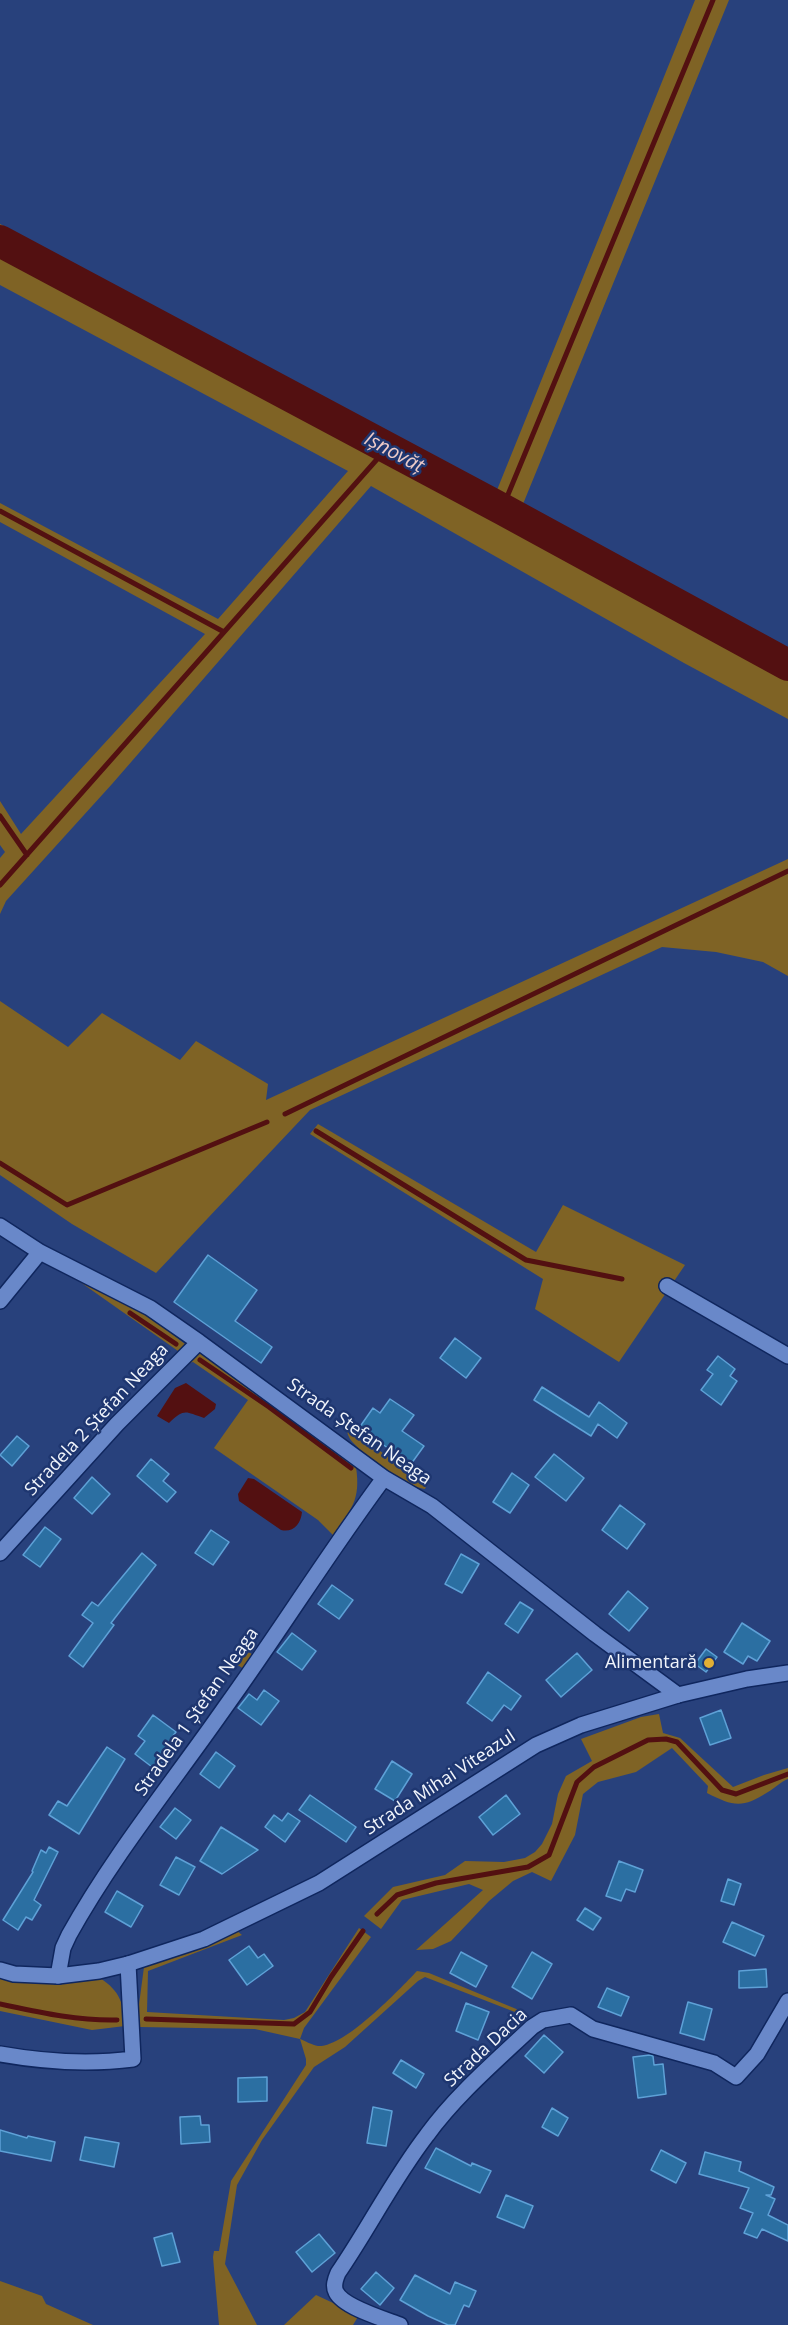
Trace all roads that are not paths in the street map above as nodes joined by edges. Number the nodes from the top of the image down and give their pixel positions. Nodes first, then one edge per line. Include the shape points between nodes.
1 (0, 1226) edge
2 (40, 1252) junction
3 (668, 1286) dead end
4 (0, 1301) edge
5 (199, 1342) junction
6 (788, 1356) edge
7 (384, 1478) junction
8 (0, 1553) edge
9 (788, 1673) edge
10 (678, 1695) junction
11 (128, 1964) junction
12 (0, 1971) edge
13 (58, 1976) junction
14 (788, 2001) edge
15 (0, 2054) edge
16 (400, 2325) edge

1 - 2 street, Strada Ștefan Neaga
2 - 4 street
2 - 5 street, Strada Ștefan Neaga via 150,1308
3 - 6 street
5 - 7 street, Strada Ștefan Neaga
5 - 8 street, Stradela 2 Ștefan Neaga via 117,1424
7 - 10 street, Strada Ștefan Neaga via 432,1506
7 - 13 street, Stradela 1 Ștefan Neaga via 120,1854 69,1935
9 - 10 street, Strada Mihai Viteazul via 747,1678
10 - 11 street, Strada Mihai Viteazul via 581,1725 536,1745 319,1883 204,1939
11 - 13 street, Strada Mihai Viteazul
11 - 15 street via 133,2059 59,2063
12 - 13 street, Strada Mihai Viteazul
14 - 16 street, Strada Dacia via 757,2054 736,2077 714,2063 593,2029 571,2015 543,2020 532,2027 428,2132 334,2282 341,2299

